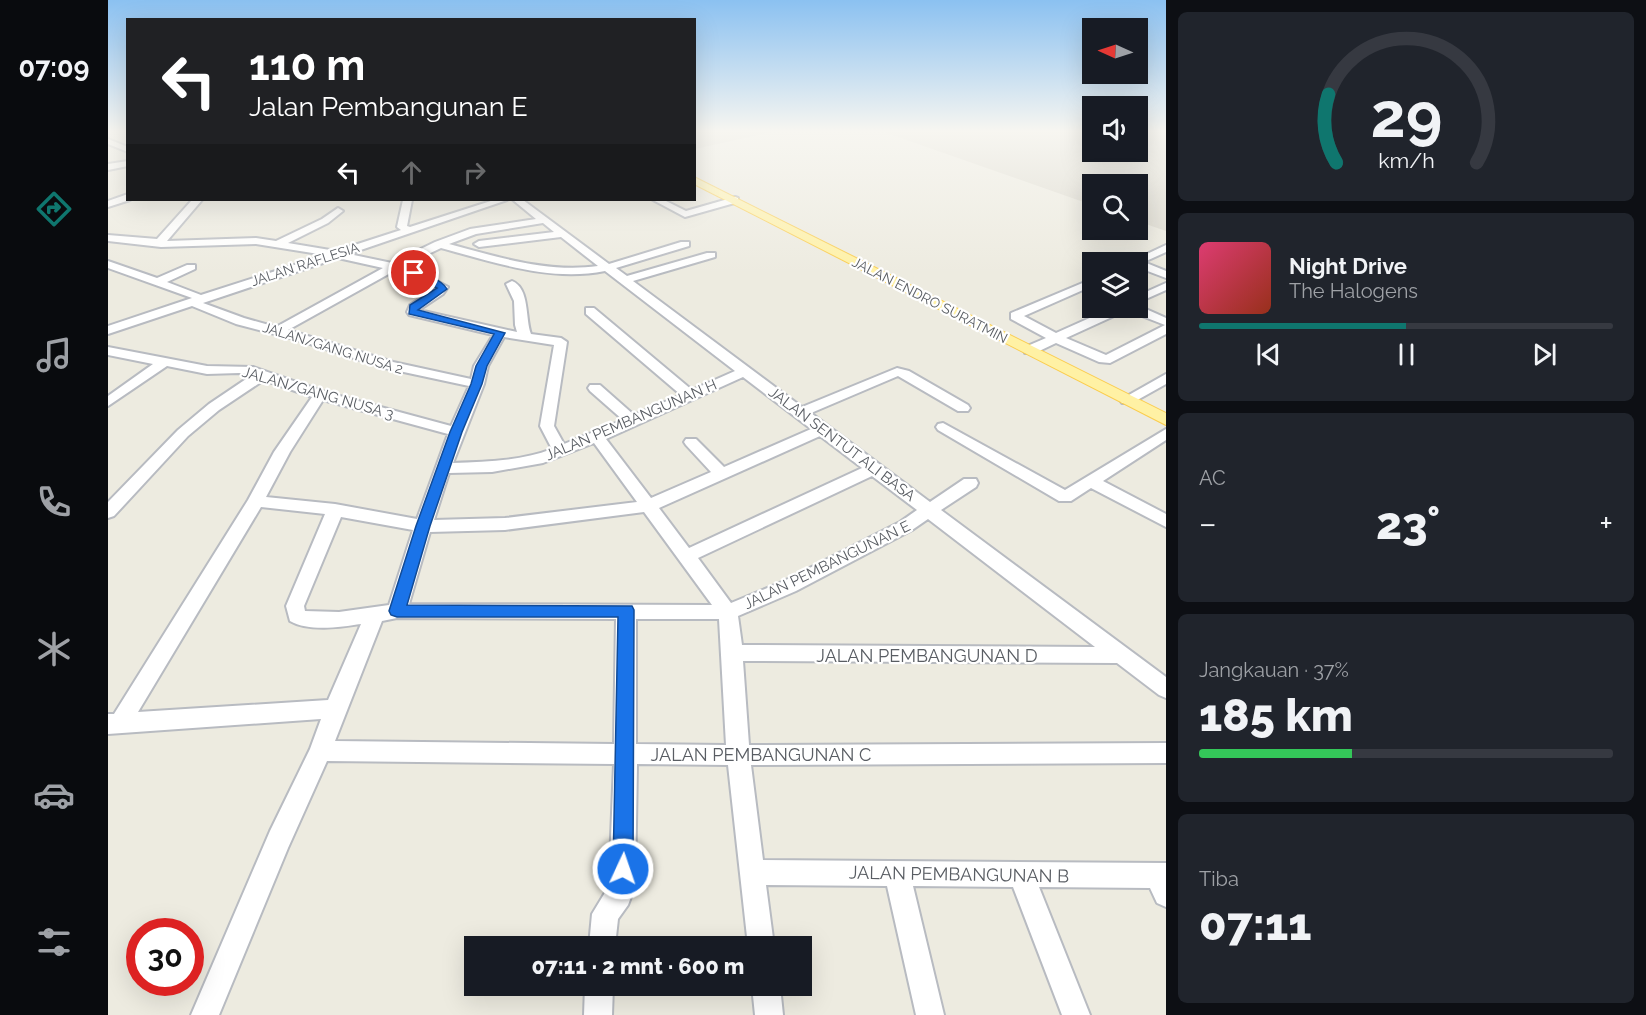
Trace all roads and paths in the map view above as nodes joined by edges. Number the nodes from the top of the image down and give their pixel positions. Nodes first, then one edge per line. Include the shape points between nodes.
1 (696, 181) edge
2 (126, 198) edge
3 (735, 200) junction
4 (196, 201) edge
5 (406, 201) edge
6 (486, 201) edge
7 (499, 201) edge
8 (519, 201) edge
9 (660, 201) edge
10 (108, 204) edge
11 (338, 211) dead end
12 (546, 220) junction
13 (405, 229) junction
14 (563, 234) junction
15 (108, 238) edge
16 (1153, 240) dead end
17 (160, 242) junction
18 (439, 244) junction
19 (479, 244) dead end
20 (685, 244) dead end
21 (276, 245) junction
22 (1166, 247) edge
23 (330, 254) junction
24 (711, 255) dead end
25 (1148, 257) edge
26 (108, 264) edge
27 (191, 267) dead end
28 (393, 267) junction
29 (607, 268) junction
30 (1148, 268) edge
31 (1166, 275) edge
32 (623, 281) junction
33 (157, 282) junction
34 (512, 285) dead end
35 (1166, 286) edge
36 (1082, 289) edge
37 (1148, 295) edge
38 (193, 299) junction
39 (168, 307) junction
40 (590, 311) dead end
41 (1148, 314) edge
42 (1100, 318) edge
43 (1166, 322) edge
44 (108, 324) edge
45 (1166, 329) edge
46 (108, 330) edge
47 (279, 330) junction
48 (500, 333) junction
49 (526, 338) junction
50 (1056, 339) junction
51 (1030, 350) junction
52 (108, 351) edge
53 (164, 362) junction
54 (746, 371) junction
55 (262, 375) junction
56 (1166, 378) edge
57 (477, 384) junction
58 (595, 388) dead end
59 (320, 394) junction
60 (691, 396) junction
61 (1127, 400) junction
62 (108, 402) edge
63 (963, 408) dead end
64 (800, 413) junction
65 (1166, 420) edge
66 (632, 421) junction
67 (943, 427) dead end
68 (822, 430) junction
69 (456, 432) junction
70 (1166, 434) edge
71 (597, 437) junction
72 (691, 442) dead end
73 (561, 452) junction
74 (443, 468) junction
75 (874, 469) junction
76 (722, 474) junction
77 (1091, 481) junction
78 (970, 483) dead end
79 (256, 501) junction
80 (650, 505) junction
81 (109, 509) edge
82 (335, 510) junction
83 (930, 512) junction
84 (1166, 521) edge
85 (423, 526) junction
86 (687, 556) junction
87 (626, 610) junction
88 (397, 611) junction
89 (728, 612) junction
90 (375, 615) junction
91 (733, 653) junction
92 (1121, 656) junction
93 (1166, 689) edge
94 (335, 709) junction
95 (114, 723) edge
96 (320, 752) junction
97 (1166, 753) edge
98 (624, 754) junction
99 (738, 755) junction
100 (753, 872) junction
101 (897, 873) junction
102 (1021, 874) junction
103 (1163, 882) edge
104 (603, 936) edge
105 (760, 936) edge
106 (599, 996) edge
107 (767, 996) edge
108 (205, 1015) edge
109 (598, 1015) edge
110 (769, 1015) edge
111 (930, 1015) edge
112 (1076, 1015) edge

1 - 3 main road, JALAN ENDRO SURATMIN
2 - 10 street
3 - 9 street via 686,214
3 - 51 main road, JALAN ENDRO SURATMIN
4 - 17 street
5 - 13 street
6 - 13 street, JALAN RAFLESIA
7 - 13 street, JALAN RAFLESIA
8 - 12 street, JALAN SENTUT ALI BASA
11 - 21 street
12 - 14 street, JALAN SENTUT ALI BASA
12 - 18 street via 474,231
13 - 23 street, JALAN RAFLESIA
14 - 19 street
14 - 29 street, JALAN SENTUT ALI BASA
15 - 17 street
16 - 22 street
17 - 21 street via 165,245 246,240
18 - 28 street
18 - 29 street via 562,272
20 - 29 street
21 - 23 street
22 - 25 street
23 - 28 street
23 - 38 street, JALAN RAFLESIA
24 - 32 street
26 - 33 street, JALAN/GANG NUSA 2
27 - 33 street
28 - 47 street
28 - 48 street via 442,287 414,307 413,312
29 - 32 street, JALAN SENTUT ALI BASA
30 - 31 street
32 - 54 street, JALAN SENTUT ALI BASA
33 - 38 street, JALAN/GANG NUSA 2
34 - 49 street via 520,301
35 - 37 street
36 - 50 street via 1016,315
38 - 39 street, JALAN RAFLESIA
38 - 47 street, JALAN/GANG NUSA 2 via 240,321
39 - 44 street, JALAN RAFLESIA
39 - 46 street, JALAN RAFLESIA
40 - 60 street
41 - 43 street
42 - 50 street
45 - 50 street via 1107,359
47 - 57 street, JALAN/GANG NUSA 2 via 390,365
48 - 49 street
48 - 57 street via 481,366
49 - 73 street via 561,342 547,426
50 - 51 street
51 - 61 main road, JALAN ENDRO SURATMIN
52 - 53 street, JALAN/GANG NUSA 3
53 - 55 street, JALAN/GANG NUSA 3 via 216,371 244,369
53 - 62 street
54 - 60 street, JALAN PEMBANGUNAN H
54 - 64 street, JALAN SENTUT ALI BASA
55 - 59 street, JALAN/GANG NUSA 3
55 - 81 street via 183,433
56 - 61 street
57 - 69 street
58 - 66 street
59 - 69 street, JALAN/GANG NUSA 3
59 - 79 street
60 - 66 street, JALAN PEMBANGUNAN H
61 - 65 main road, JALAN ENDRO SURATMIN
63 - 64 street via 897,372
64 - 68 street, JALAN SENTUT ALI BASA
66 - 71 street, JALAN PEMBANGUNAN H
67 - 77 street via 1062,496
68 - 75 street, JALAN SENTUT ALI BASA
68 - 76 street
69 - 74 street
70 - 77 street
71 - 73 street, JALAN PEMBANGUNAN H
71 - 80 street
72 - 76 street
73 - 74 street, JALAN PEMBANGUNAN H via 513,464
74 - 85 street
75 - 83 street, JALAN SENTUT ALI BASA
75 - 86 street
76 - 80 street
77 - 84 street
78 - 83 street, JALAN PEMBANGUNAN E
79 - 82 street
79 - 95 street
80 - 85 street via 528,522
80 - 86 street
82 - 85 street
82 - 90 street, JALAN PEMBANGUNAN E via 295,606 297,616 339,620
83 - 89 street, JALAN PEMBANGUNAN E via 790,586
83 - 92 street, JALAN SENTUT ALI BASA
85 - 88 street
86 - 89 street
87 - 88 street, JALAN PEMBANGUNAN E
87 - 89 street, JALAN PEMBANGUNAN E
87 - 98 street
88 - 90 street, JALAN PEMBANGUNAN E
89 - 91 street
90 - 94 street
91 - 92 street, JALAN PEMBANGUNAN D
91 - 99 street
92 - 93 street, JALAN SENTUT ALI BASA
94 - 95 street
94 - 96 street
96 - 98 street, JALAN PEMBANGUNAN C
96 - 108 street
97 - 99 street, JALAN PEMBANGUNAN C
98 - 99 street, JALAN PEMBANGUNAN C
98 - 104 street via 622,886 604,914
99 - 100 street
100 - 101 street, JALAN PEMBANGUNAN B
100 - 105 street
101 - 102 street, JALAN PEMBANGUNAN B
101 - 111 street
102 - 103 street, JALAN PEMBANGUNAN B
102 - 112 street
106 - 109 street
107 - 110 street

